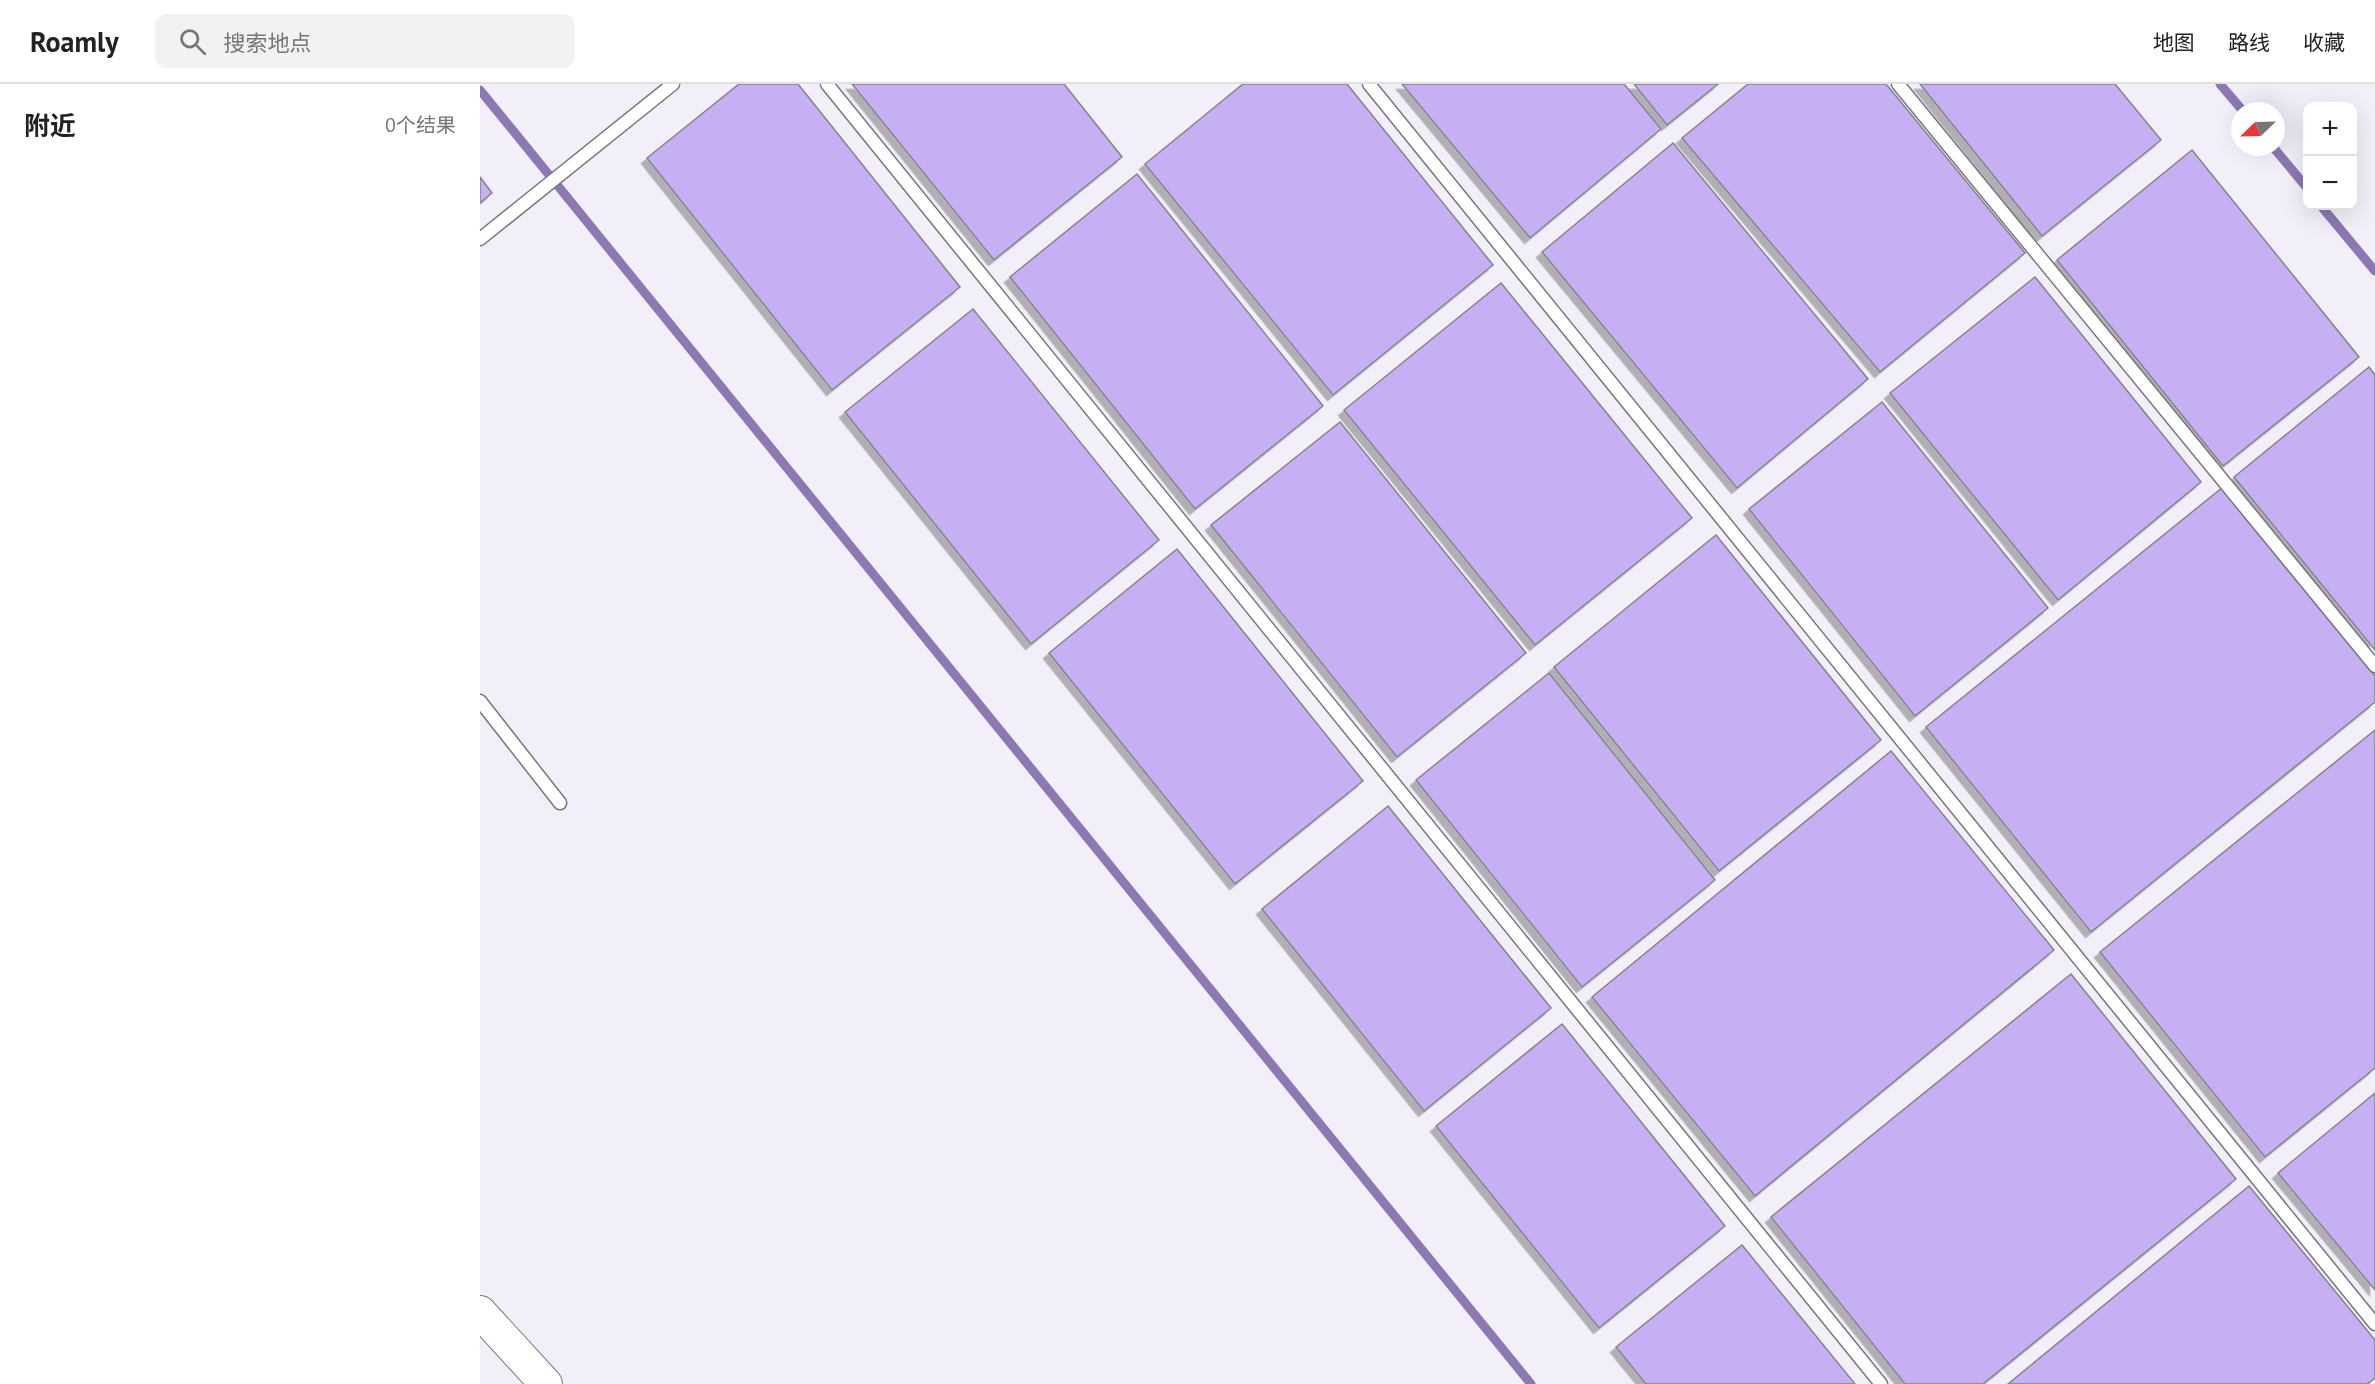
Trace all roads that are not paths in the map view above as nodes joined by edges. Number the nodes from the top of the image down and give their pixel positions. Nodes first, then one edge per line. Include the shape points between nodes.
1 (673, 84) edge
2 (827, 84) edge
3 (1369, 84) edge
4 (1898, 84) edge
5 (480, 239) edge
6 (2375, 666) edge
7 (480, 701) edge
8 (560, 803) dead end
9 (480, 1312) edge
10 (2375, 1324) edge
11 (546, 1384) edge
12 (1881, 1384) edge

1 - 5 lane
2 - 12 lane
3 - 10 lane
4 - 6 lane
7 - 8 lane
9 - 11 street

